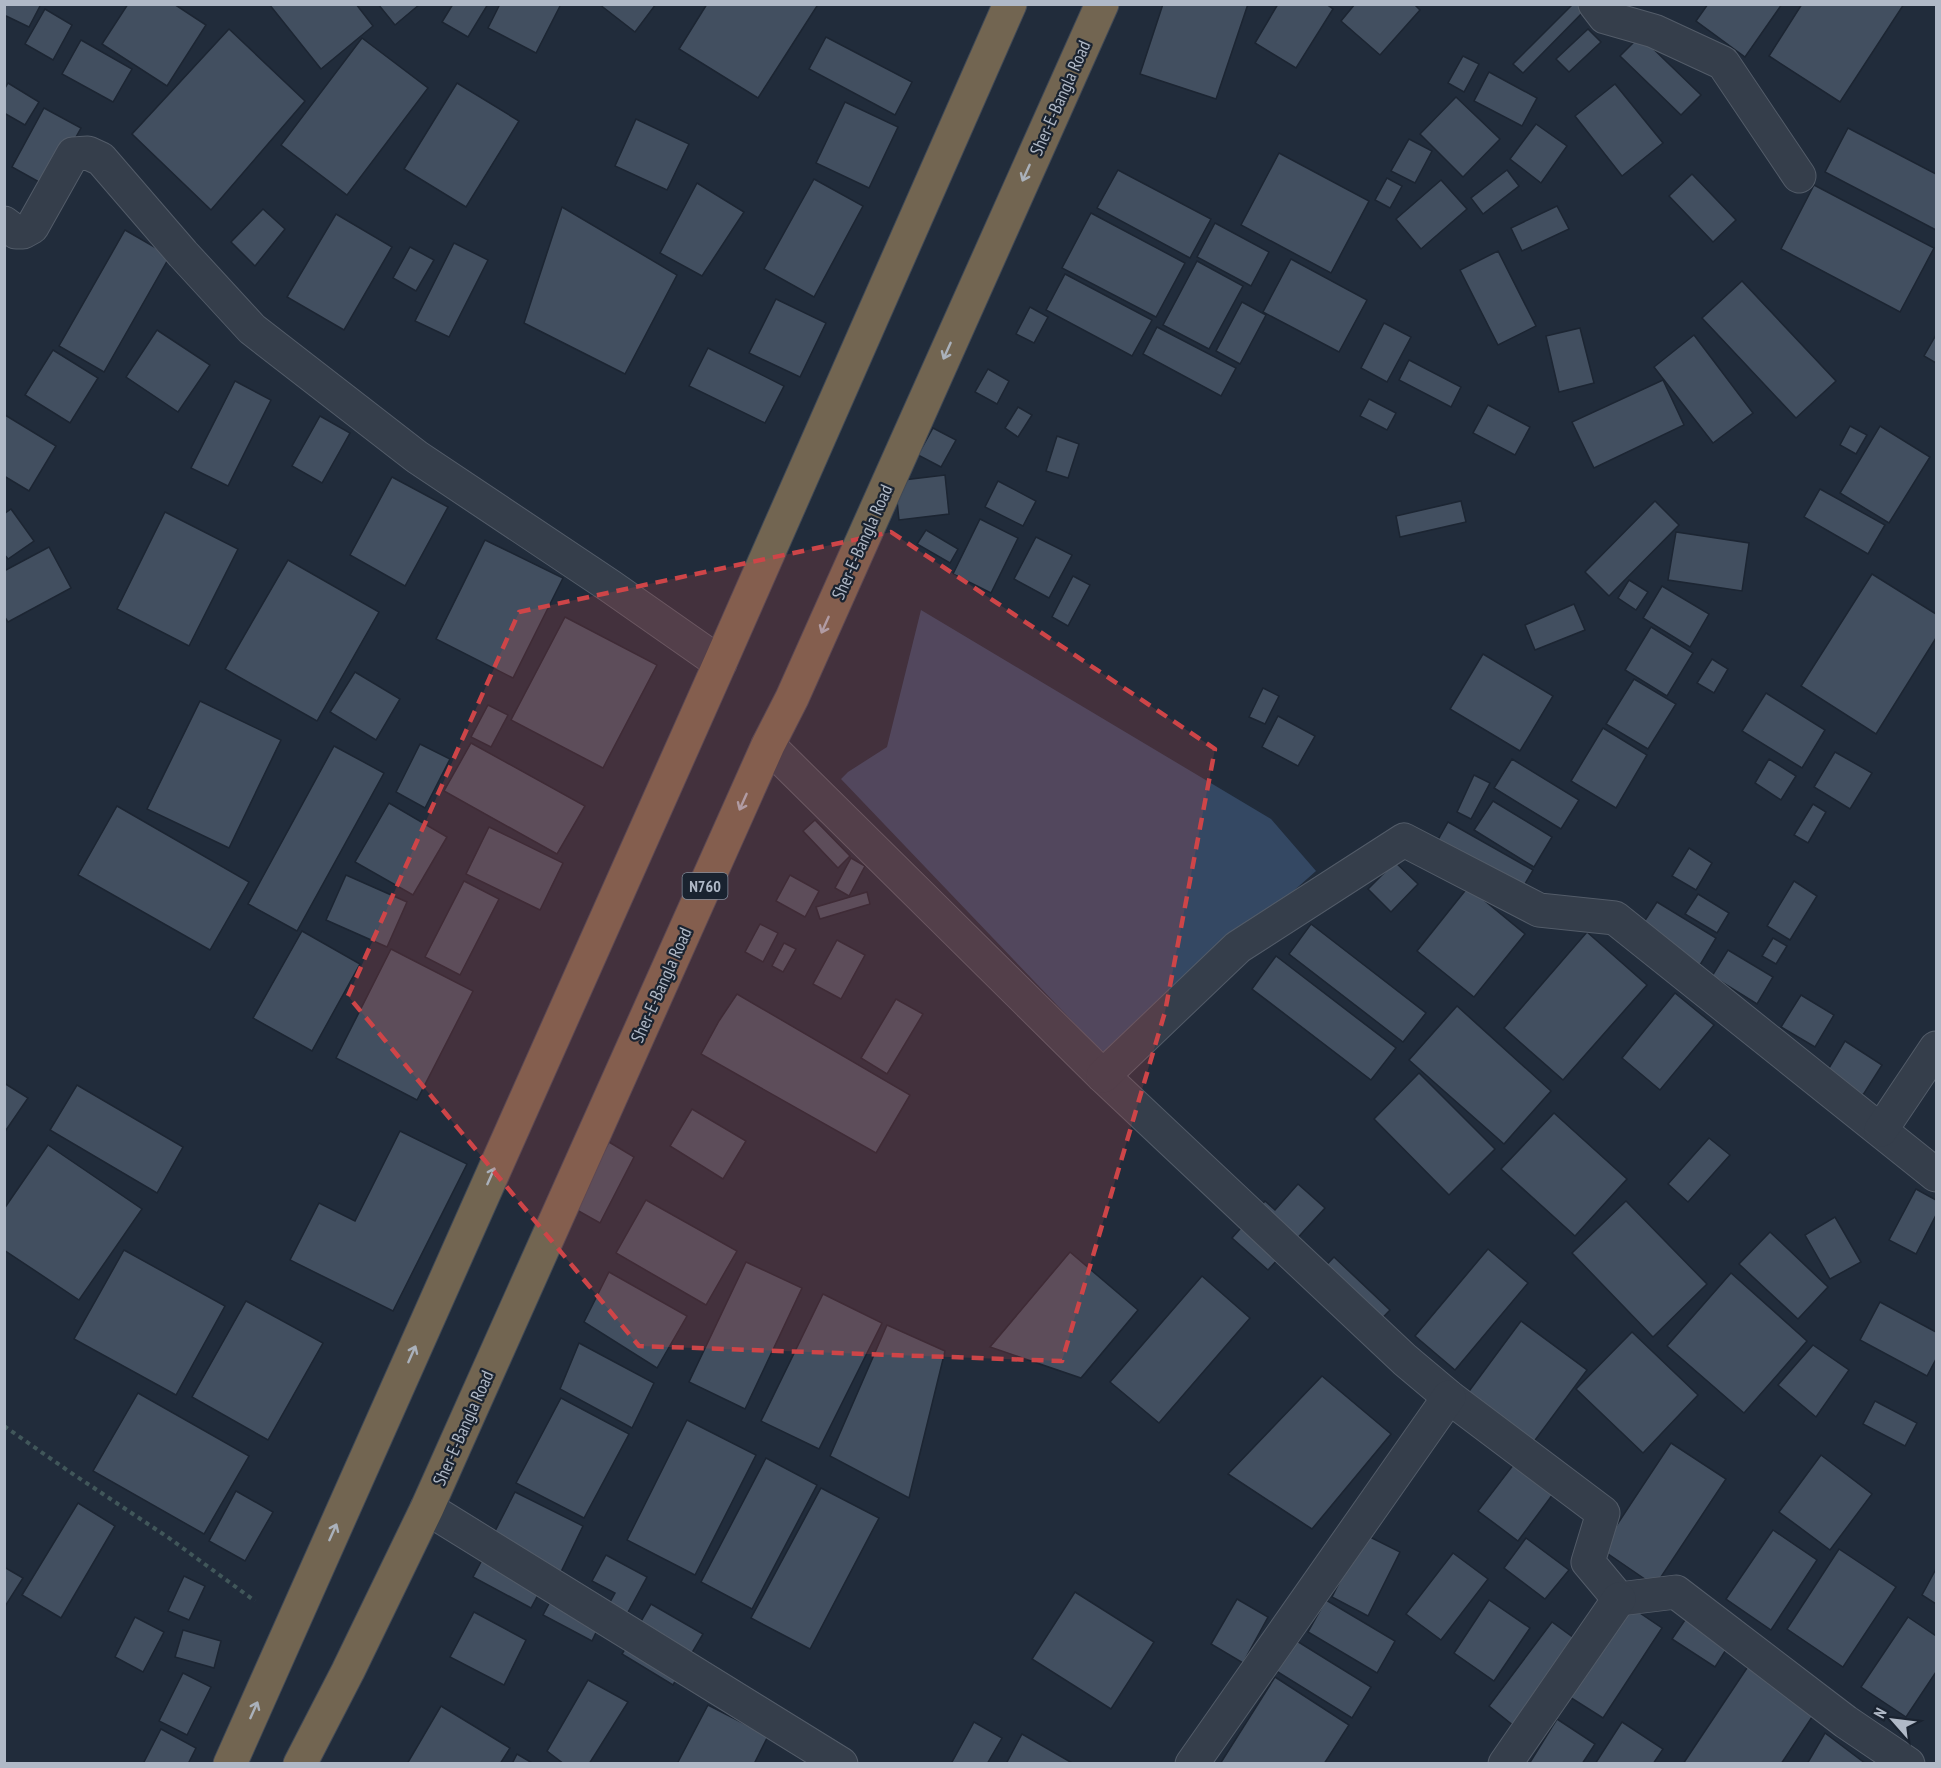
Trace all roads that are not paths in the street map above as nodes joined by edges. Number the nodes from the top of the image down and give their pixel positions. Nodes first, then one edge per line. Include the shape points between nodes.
1 (1010, 4) edge
2 (1102, 4) edge
3 (1595, 4) edge
4 (1799, 176) dead end
5 (4, 223) edge
6 (720, 663) junction
7 (768, 746) junction
8 (1936, 1048) edge
9 (1103, 1076) junction
10 (1881, 1130) junction
11 (1936, 1175) edge
12 (1449, 1397) junction
13 (427, 1509) junction
14 (1619, 1599) junction
15 (230, 1764) edge
16 (300, 1764) edge
17 (841, 1764) edge
18 (1192, 1764) edge
19 (1505, 1764) edge
20 (1908, 1764) edge

1 - 6 highway
2 -> 7 highway, Sher-E-Bangla Road / N760
3 - 4 street via 1605,17 1654,32 1723,63
5 - 6 street via 16,232 32,227 73,154 88,153 101,159 252,329 417,457
15 -> 6 highway
7 - 9 street
7 -> 13 highway, Sher-E-Bangla Road / N760
8 - 10 street
9 - 10 street via 1238,948 1404,840 1539,910 1615,918
9 - 12 street
10 - 11 street
12 - 14 street via 1603,1513 1587,1562
12 - 18 street
13 - 16 highway, Sher-E-Bangla Road / N760
13 - 17 street
14 - 19 street
14 - 20 street via 1676,1592

